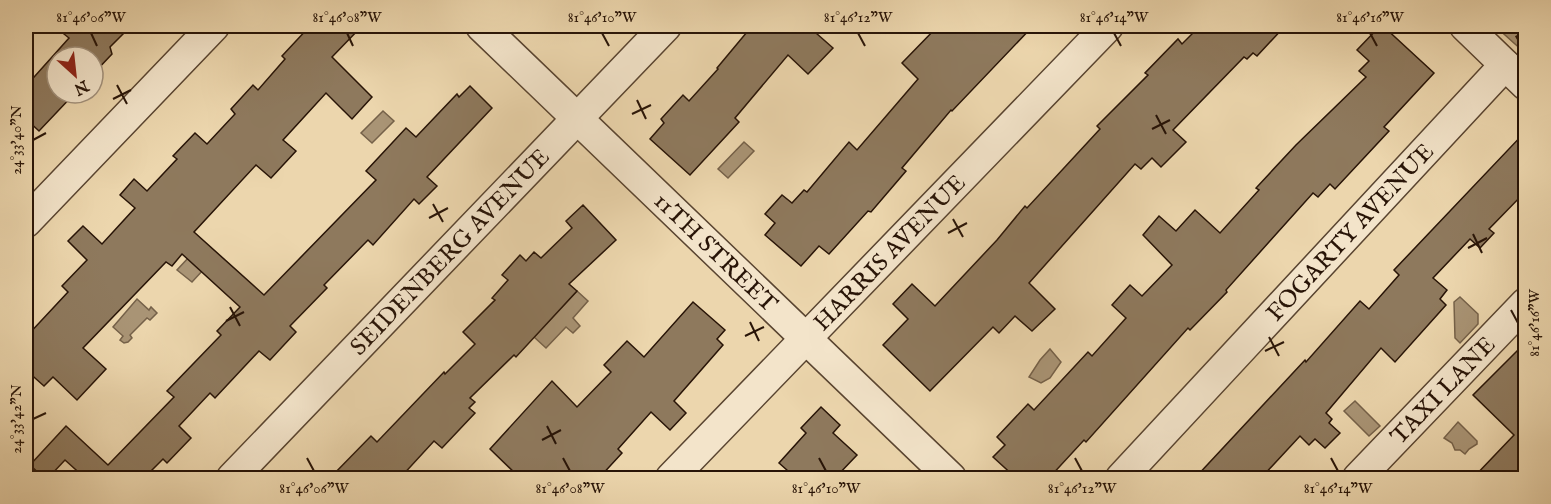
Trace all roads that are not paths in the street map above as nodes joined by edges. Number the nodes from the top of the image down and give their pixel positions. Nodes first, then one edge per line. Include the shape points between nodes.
1 (214, 26) edge
2 (481, 26) edge
3 (666, 26) edge
4 (1108, 26) edge
5 (1465, 26) edge
6 (1515, 75) edge
7 (578, 118) junction
8 (26, 222) edge
9 (1526, 303) edge
10 (805, 338) junction
11 (232, 478) edge
12 (671, 478) edge
13 (951, 478) edge
14 (1120, 478) edge
15 (1358, 478) edge

1 - 8 street
2 - 7 street, 11TH STREET
3 - 7 street, SEIDENBERG AVENUE
4 - 10 street, HARRIS AVENUE
5 - 6 street
6 - 14 street, FOGARTY AVENUE
7 - 10 street, 11TH STREET
7 - 11 street, SEIDENBERG AVENUE
9 - 15 street, TAXI LANE
10 - 12 street, HARRIS AVENUE
10 - 13 street, 11TH STREET

